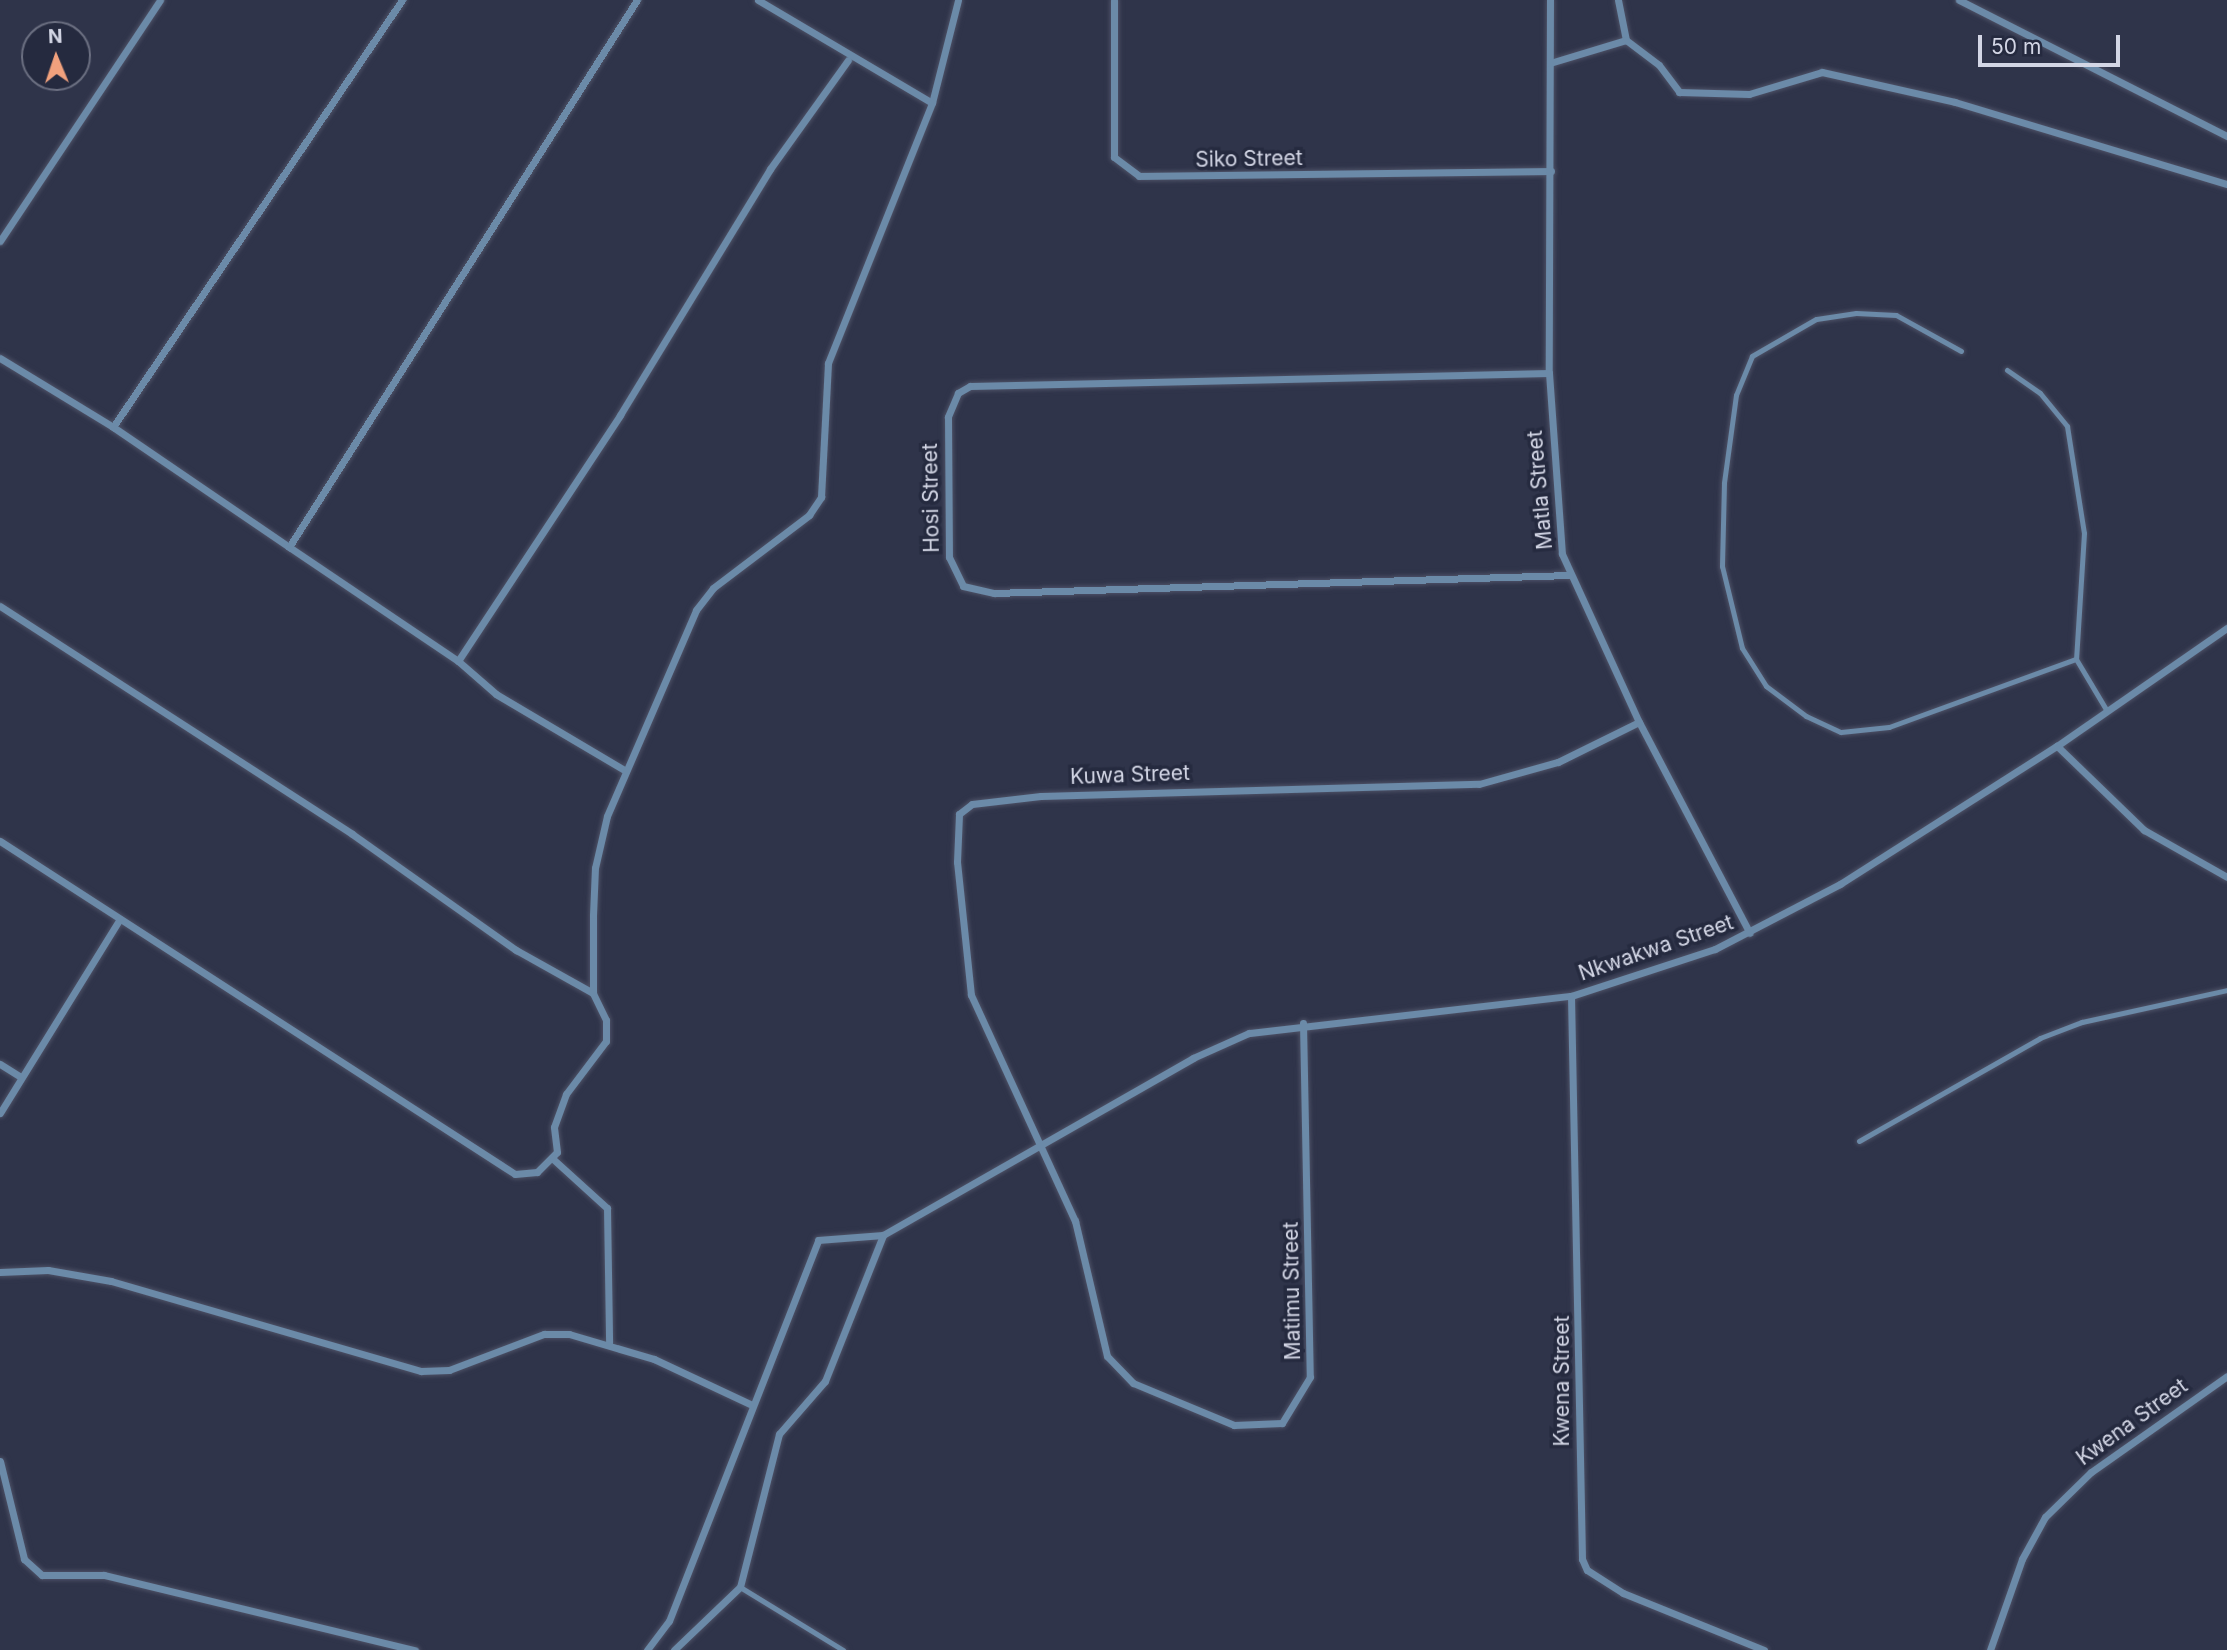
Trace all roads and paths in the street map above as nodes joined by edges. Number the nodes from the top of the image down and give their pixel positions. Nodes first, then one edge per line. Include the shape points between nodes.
1 (160, 0) edge
2 (402, 0) edge
3 (637, 0) edge
4 (758, 0) edge
5 (958, 0) edge
6 (1114, 0) edge
7 (1550, 0) edge
8 (1618, 0) edge
9 (1959, 0) edge
10 (1626, 40) junction
11 (848, 60) junction
12 (1550, 63) junction
13 (932, 103) junction
14 (2227, 136) edge
15 (1551, 170) junction
16 (2227, 184) edge
17 (0, 241) edge
18 (1961, 351) dead end
19 (0, 358) edge
20 (2007, 370) dead end
21 (1549, 373) junction
22 (113, 427) junction
23 (289, 547) junction
24 (1569, 575) junction
25 (0, 606) edge
26 (2227, 628) edge
27 (2077, 659) junction
28 (457, 661) junction
29 (2107, 711) junction
30 (1639, 722) junction
31 (2057, 746) junction
32 (626, 771) junction
33 (0, 841) edge
34 (2227, 877) edge
35 (120, 919) junction
36 (1750, 933) junction
37 (2227, 990) edge
38 (593, 993) junction
39 (1571, 996) junction
40 (1303, 1023) junction
41 (0, 1064) edge
42 (21, 1077) junction
43 (0, 1113) edge
44 (1859, 1140) dead end
45 (1038, 1144) junction
46 (553, 1159) junction
47 (883, 1235) junction
48 (0, 1272) edge
49 (609, 1342) junction
50 (2227, 1376) edge
51 (750, 1404) junction
52 (0, 1461) edge
53 (740, 1587) junction
54 (415, 1650) edge
55 (647, 1650) edge
56 (674, 1650) edge
57 (843, 1650) edge
58 (1765, 1650) edge
59 (1990, 1650) edge

1 - 17 street
2 - 22 street
3 - 23 street
4 - 11 street
5 - 13 street
6 - 15 street, Siko Street via 1114,157 1139,176
7 - 12 street, Matla Street
8 - 10 street
9 - 14 street
10 - 12 street
10 - 16 street via 1659,65 1679,92 1749,94 1822,72 1955,102
11 - 13 street
11 - 28 street via 769,169 620,415
12 - 15 street, Matla Street
13 - 32 street via 828,363 821,496 809,515 713,588 696,610
15 - 21 street, Matla Street
18 - 27 lane via 1896,315 1856,313 1815,319 1752,356 1736,395 1724,483 1722,566 1742,648 1766,686 1806,716 1841,732 1889,727
19 - 22 street
20 - 27 lane via 2040,393 2067,426 2084,533
21 - 24 street, Matla Street via 1555,503
21 - 24 street, Hosi Street via 970,386 958,393 948,417 949,557 963,586 994,593
22 - 23 street
23 - 28 street
24 - 30 street, Matla Street
25 - 38 street via 352,834 516,950
26 - 29 street, Nkwakwa Street
27 - 29 lane
28 - 32 street via 517,708
29 - 31 street, Nkwakwa Street
30 - 36 street, Matla Street
30 - 45 street, Kuwa Street via 1558,762 1479,784 1041,796 964,807 956,841 971,995
31 - 34 street via 2144,830
31 - 36 street, Nkwakwa Street
32 - 38 street via 595,868
33 - 35 street
35 - 42 street
35 - 46 street via 515,1174 528,1175
36 - 39 street, Nkwakwa Street
37 - 44 lane via 2040,1038
38 - 46 street via 606,1020 606,1041 556,1113
39 - 40 street, Nkwakwa Street
39 - 58 street, Kwena Street via 1582,1559 1587,1570 1623,1593
40 - 45 street, Nkwakwa Street via 1219,1045
40 - 45 street, Matimu Street via 1310,1377 1282,1423 1226,1423 1116,1371 1082,1241
41 - 42 street
42 - 43 street
45 - 47 street, Nkwakwa Street
46 - 49 street via 607,1208
47 - 51 street via 818,1240
47 - 53 street via 825,1381 779,1434
48 - 49 street via 48,1270 111,1281 421,1371 475,1364 544,1334
49 - 51 street
50 - 59 street, Kwena Street via 2091,1472 2045,1517 2022,1559
51 - 55 street via 669,1621
52 - 54 street via 24,1559 34,1572 104,1575
53 - 56 street
53 - 57 lane

